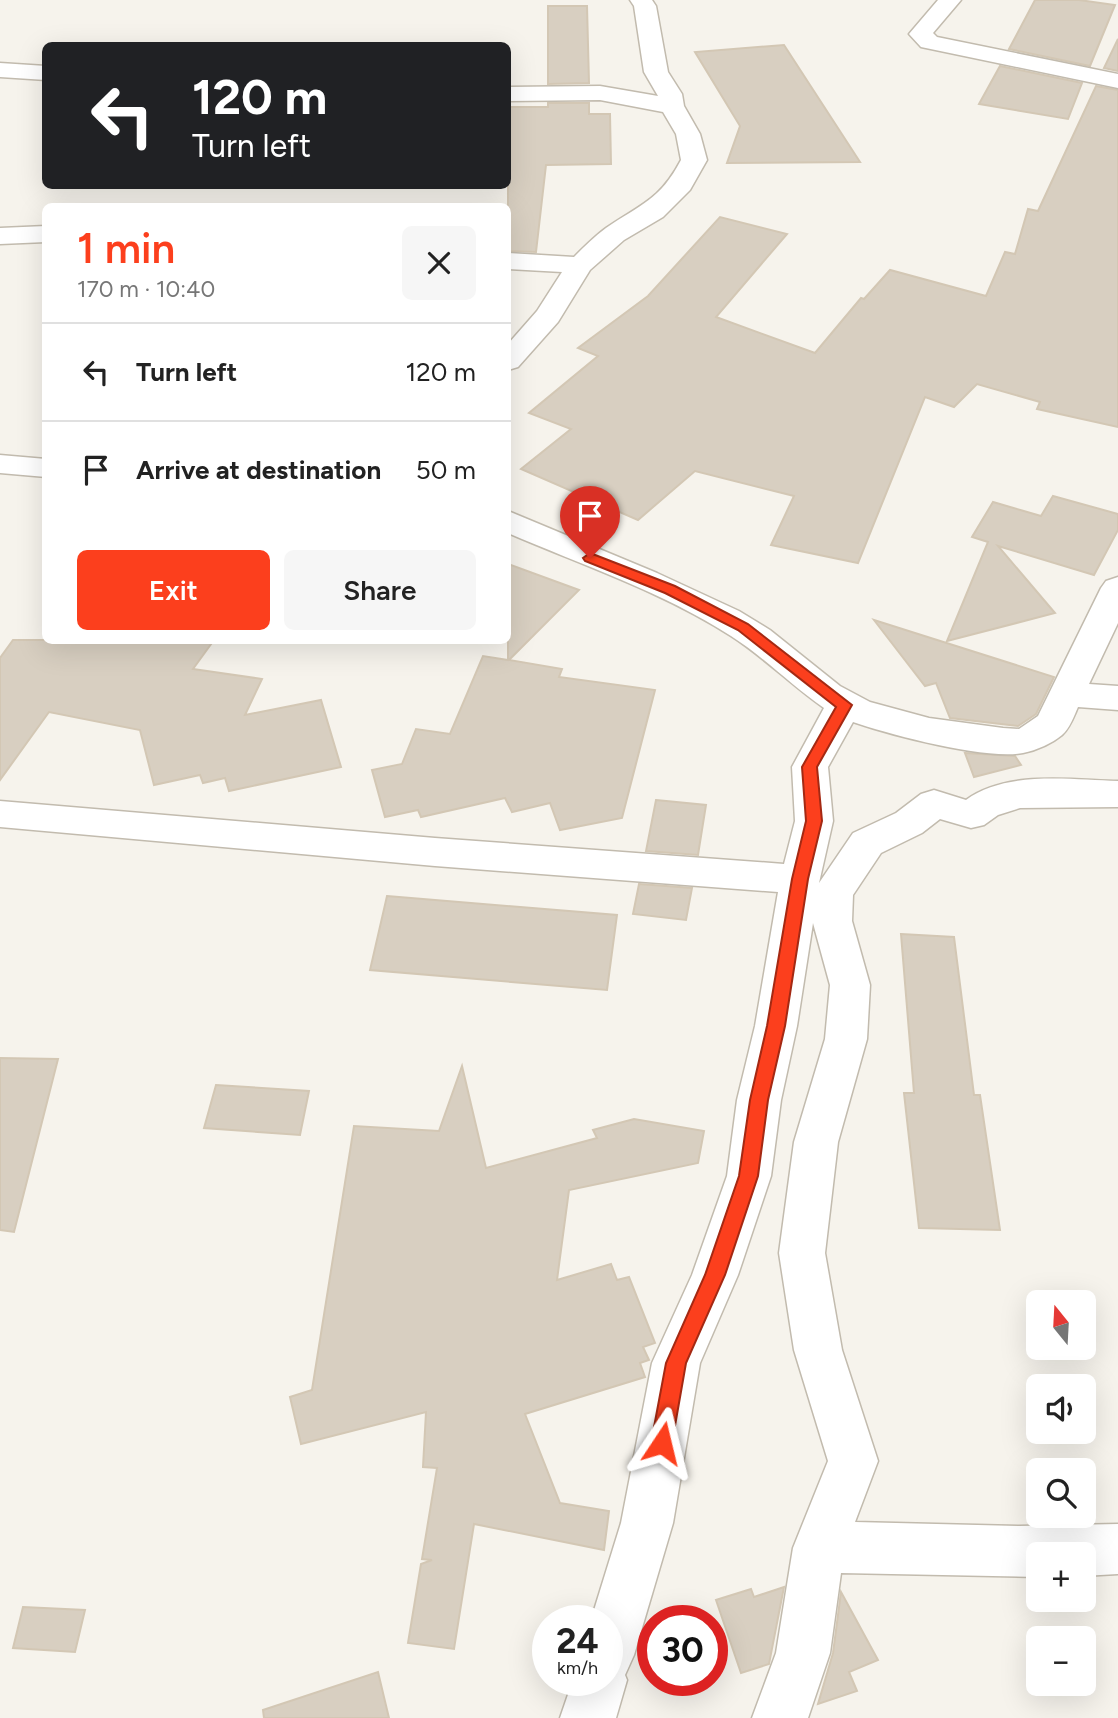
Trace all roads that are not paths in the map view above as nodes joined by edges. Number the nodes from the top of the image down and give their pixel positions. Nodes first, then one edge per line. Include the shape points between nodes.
1 (641, 0) edge
2 (950, 0) edge
3 (0, 70) edge
4 (42, 73) edge
5 (1118, 81) edge
6 (511, 94) edge
7 (672, 106) junction
8 (42, 233) edge
9 (0, 236) edge
10 (511, 261) edge
11 (580, 265) junction
12 (511, 358) edge
13 (0, 464) edge
14 (42, 468) edge
15 (511, 523) edge
16 (1118, 588) edge
17 (1069, 694) junction
18 (1118, 698) edge
19 (844, 705) junction
20 (1118, 794) edge
21 (0, 814) edge
22 (800, 879) junction
23 (819, 1548) junction
24 (1118, 1549) edge
25 (622, 1605) edge
26 (595, 1696) edge
27 (589, 1718) edge
28 (780, 1718) edge

1 - 7 street via 656,72
2 - 5 street via 920,34 929,43
3 - 4 street
6 - 7 street via 600,93
7 - 11 street via 688,134 694,160 681,185 654,211 615,234
8 - 9 street
10 - 11 street
11 - 12 street via 548,316
13 - 14 street
15 - 19 street via 670,590 743,627
16 - 17 street
17 - 18 street
17 - 19 street via 1052,724 1022,741 957,735
19 - 22 street via 810,767 814,821
20 - 23 street via 1011,796 981,805 971,815 934,803 909,823 867,843 833,893 832,921 850,985 846,1039 816,1142 803,1253 818,1350 853,1461
21 - 22 street
22 - 25 street via 749,1176 715,1275 676,1363 647,1522
23 - 24 street
23 - 28 street via 803,1653
26 - 27 street

